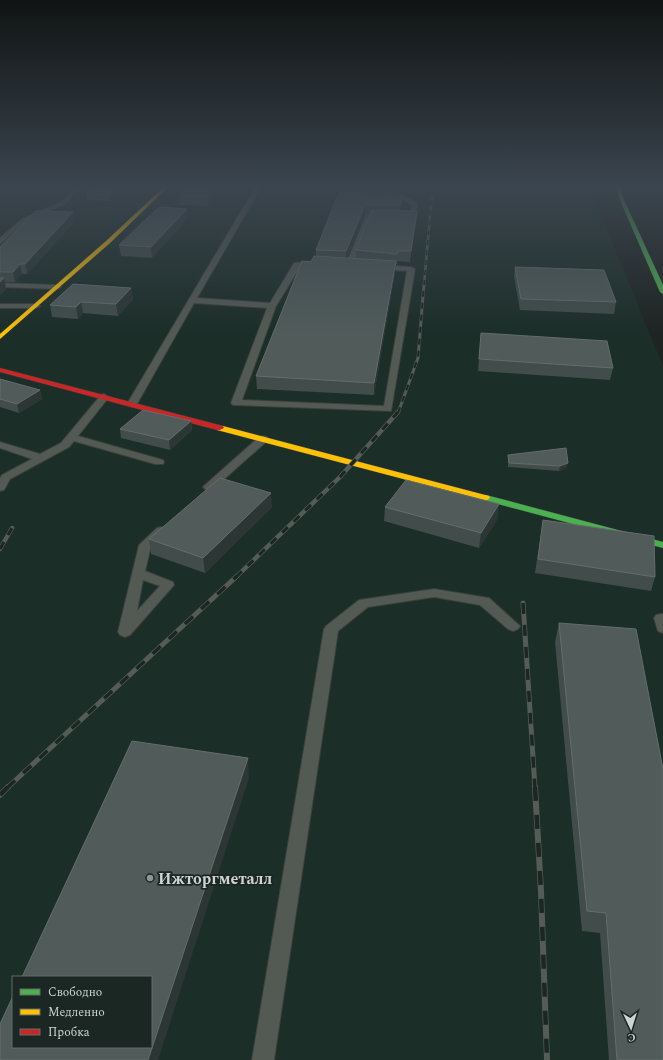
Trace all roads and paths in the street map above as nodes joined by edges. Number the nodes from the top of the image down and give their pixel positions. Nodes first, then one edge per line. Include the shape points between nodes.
1 (115, 235) edge
2 (230, 235) edge
3 (362, 235) edge
4 (638, 235) edge
5 (322, 264) edge
6 (336, 264) edge
7 (373, 266) edge
8 (0, 285) edge
9 (57, 287) junction
10 (663, 292) edge
11 (193, 300) junction
12 (0, 306) edge
13 (36, 306) junction
14 (272, 306) junction
15 (0, 337) edge
16 (0, 370) edge
17 (104, 397) junction
18 (132, 404) junction
19 (71, 437) junction
20 (263, 439) junction
21 (0, 445) edge
22 (40, 458) junction
23 (159, 462) dead end
24 (0, 488) edge
25 (202, 494) edge
26 (168, 524) edge
27 (663, 545) edge
28 (139, 573) junction
29 (513, 626) dead end
30 (263, 1060) edge

1 - 9 street
2 - 11 lane
3 - 6 lane via 354,264
4 - 10 street
5 - 14 lane via 297,265
7 - 14 lane via 411,269 388,409 236,403
8 - 9 lane
9 - 13 street
11 - 14 lane
11 - 18 lane
12 - 13 lane
13 - 15 street
16 - 17 street
17 - 18 street
17 - 19 lane
18 - 20 street
19 - 22 lane via 65,445
19 - 23 lane
20 - 25 lane
20 - 27 street
21 - 22 lane
22 - 24 lane via 6,477
26 - 28 lane via 145,545
28 - 28 lane via 129,617 125,632 168,585
29 - 30 lane via 484,601 434,593 364,602 331,629

